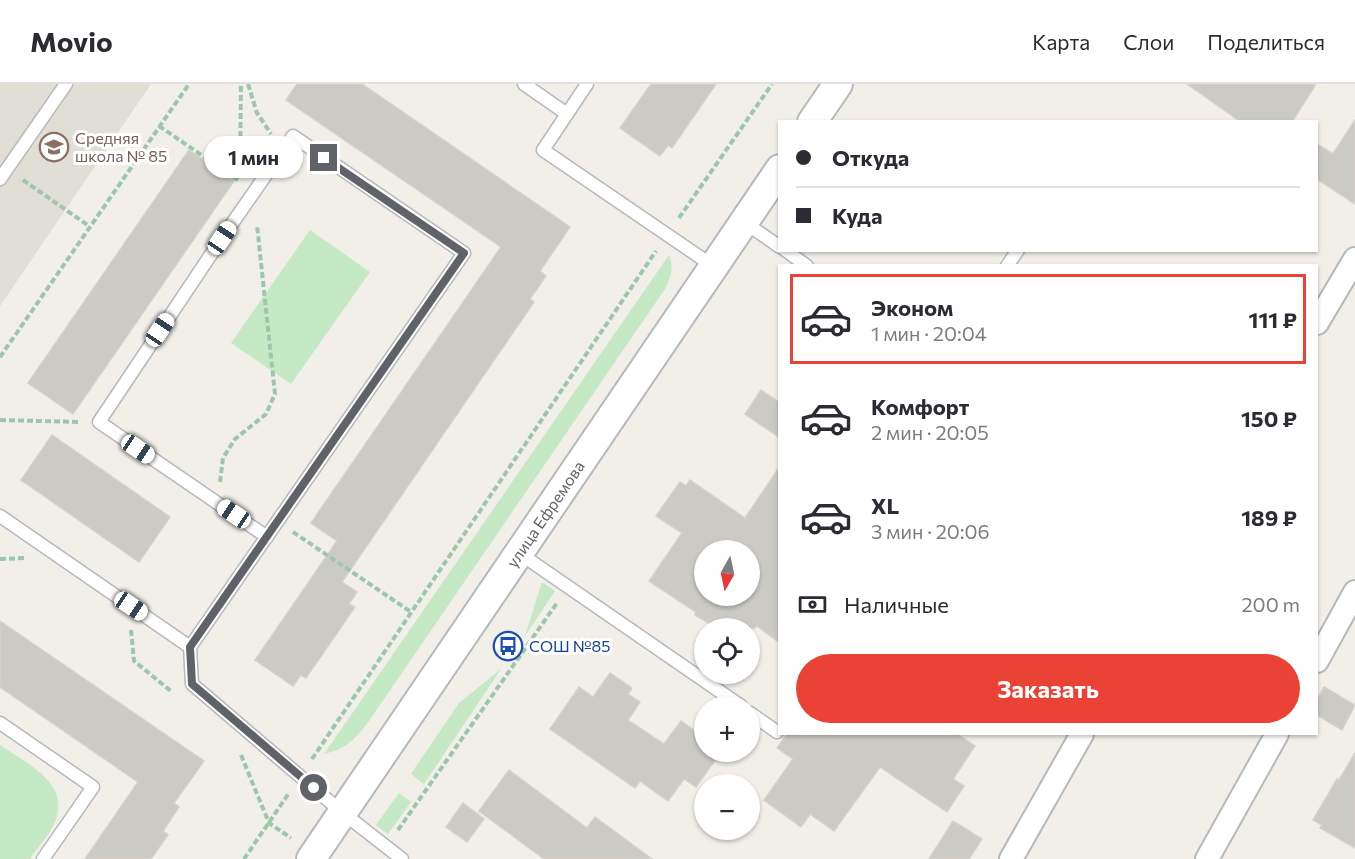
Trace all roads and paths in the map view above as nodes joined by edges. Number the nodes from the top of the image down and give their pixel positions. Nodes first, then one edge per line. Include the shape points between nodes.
1 (66, 84) edge
2 (189, 84) edge
3 (241, 84) edge
4 (248, 84) edge
5 (524, 84) edge
6 (587, 84) edge
7 (772, 84) edge
8 (838, 84) edge
9 (567, 114) junction
10 (813, 120) edge
11 (159, 126) junction
12 (283, 150) junction
13 (778, 172) edge
14 (4, 174) edge
15 (254, 191) junction
16 (743, 222) junction
17 (89, 226) junction
18 (667, 235) junction
19 (778, 246) edge
20 (788, 252) edge
21 (1355, 259) edge
22 (804, 264) edge
23 (713, 266) junction
24 (1318, 321) edge
25 (0, 357) edge
26 (0, 420) edge
27 (99, 422) junction
28 (217, 503) junction
29 (0, 516) edge
30 (278, 522) junction
31 (267, 537) junction
32 (24, 553) dead end
33 (519, 553) junction
34 (0, 559) edge
35 (568, 587) junction
36 (1355, 592) edge
37 (411, 612) junction
38 (131, 626) dead end
39 (190, 647) junction
40 (1318, 659) edge
41 (177, 696) dead end
42 (726, 696) edge
43 (760, 720) edge
44 (0, 723) edge
45 (777, 732) dead end
46 (1081, 735) edge
47 (1276, 735) edge
48 (240, 754) dead end
49 (300, 776) junction
50 (343, 813) junction
51 (268, 823) junction
52 (386, 847) junction
53 (43, 859) edge
54 (244, 859) edge
55 (311, 859) edge
56 (402, 859) edge
57 (1011, 859) edge
58 (1208, 859) edge

1 - 14 lane
2 - 11 path
3 - 11 path via 240,182
4 - 12 path via 257,113
5 - 9 lane
6 - 9 lane
7 - 18 path
8 - 10 street
9 - 18 lane via 543,150
11 - 17 path
12 - 15 lane
12 - 30 lane via 292,136 464,253
13 - 16 street, улица Ефремова
14 - 17 path
15 - 27 lane
15 - 28 path via 275,394 266,414 235,439 224,459
16 - 19 lane
16 - 23 street, улица Ефремова
17 - 25 path
18 - 23 lane
18 - 37 path
20 - 22 lane
21 - 24 street
23 - 33 street, улица Ефремова
26 - 27 path
27 - 28 lane
28 - 31 lane
29 - 39 lane
30 - 31 lane
30 - 37 path
31 - 39 lane
32 - 34 path via 32,558
33 - 35 lane
33 - 50 street, улица Ефремова
35 - 42 lane
35 - 52 path
36 - 40 street
37 - 49 path
38 - 41 path via 134,661
39 - 49 lane via 192,684
43 - 45 lane
44 - 53 lane via 93,787
46 - 57 street
47 - 58 street
48 - 51 path
49 - 50 lane
49 - 51 path
50 - 52 lane
50 - 55 street, улица Ефремова
51 - 54 path
52 - 56 lane

